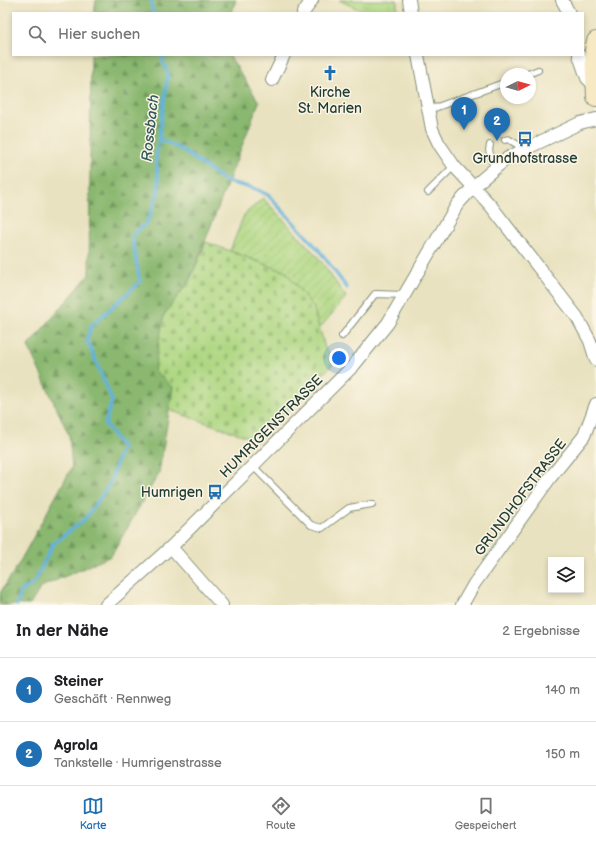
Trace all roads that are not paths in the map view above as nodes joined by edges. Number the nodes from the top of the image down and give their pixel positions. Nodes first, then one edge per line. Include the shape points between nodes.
1 (312, 0) edge
2 (409, 0) edge
3 (562, 0) edge
4 (304, 12) edge
5 (411, 12) edge
6 (568, 12) edge
7 (596, 41) edge
8 (284, 56) edge
9 (418, 56) edge
10 (578, 56) edge
11 (272, 80) dead end
12 (500, 84) edge
13 (595, 91) edge
14 (429, 110) junction
15 (596, 119) edge
16 (505, 140) dead end
17 (490, 145) dead end
18 (525, 149) junction
19 (454, 166) junction
20 (494, 168) junction
21 (474, 186) junction
22 (428, 192) dead end
23 (405, 295) junction
24 (342, 336) dead end
25 (596, 360) edge
26 (596, 404) edge
27 (253, 466) junction
28 (372, 504) dead end
29 (171, 547) junction
30 (106, 605) edge
31 (222, 605) edge
32 (462, 605) edge

1 - 4 street
2 - 5 street
3 - 6 street
7 - 13 main road
8 - 11 street
9 - 14 street
10 - 13 street
12 - 14 lane
14 - 19 street via 435,136
15 - 18 street, HUMRIGENSTRASSE via 580,123
16 - 18 lane via 508,139
17 - 20 lane
18 - 20 street, HUMRIGENSTRASSE
19 - 21 street
19 - 22 lane
20 - 21 street, HUMRIGENSTRASSE
21 - 23 street, HUMRIGENSTRASSE via 457,205
21 - 25 street via 577,317 590,341
23 - 24 lane via 375,294
23 - 27 street, HUMRIGENSTRASSE via 388,323 354,365
26 - 32 street, GRUNDHOFSTRASSE via 580,442 542,489 474,584
27 - 28 lane via 311,526 322,528 349,508
27 - 29 street, HUMRIGENSTRASSE
29 - 30 street, HUMRIGENSTRASSE
29 - 31 street

